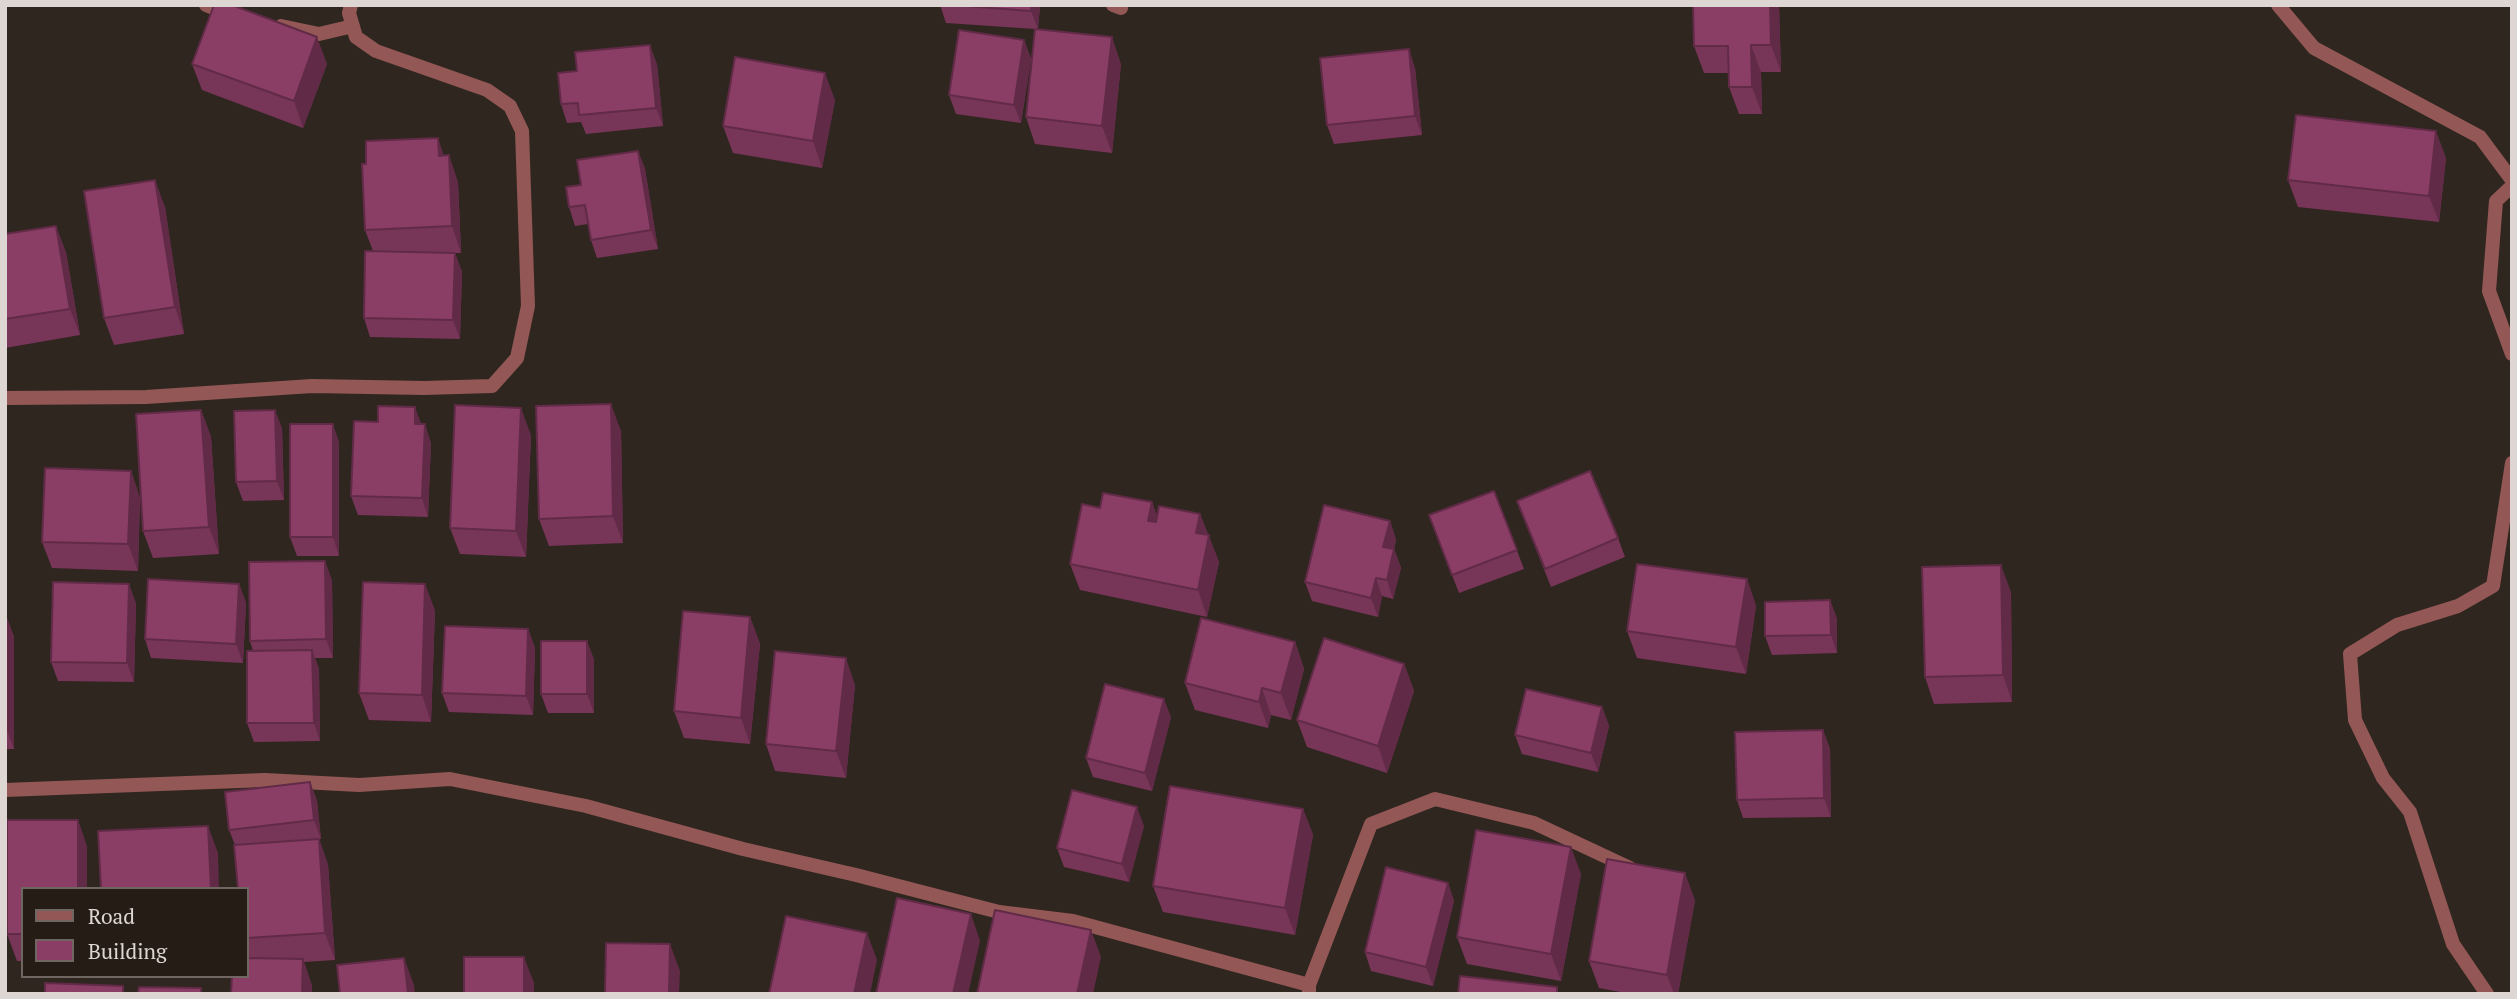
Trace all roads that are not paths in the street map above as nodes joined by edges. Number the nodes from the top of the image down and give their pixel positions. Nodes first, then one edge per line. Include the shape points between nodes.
1 (206, 5) edge
2 (351, 5) edge
3 (2278, 5) edge
4 (353, 26) junction
5 (2512, 180) edge
6 (2512, 186) edge
7 (2512, 354) edge
8 (5, 398) edge
9 (2512, 463) edge
10 (5, 790) edge
11 (1648, 877) edge
12 (1309, 989) edge
13 (2487, 994) edge

1 - 4 street via 319,34
2 - 4 street
3 - 5 street via 2314,48 2480,137
4 - 8 street via 356,37 376,51 487,90 510,106 522,131 528,306 517,358 492,386 312,386 146,397
6 - 7 street via 2496,201 2489,292
9 - 13 street via 2493,586 2458,606 2397,625 2350,654 2355,720 2383,778 2410,812 2453,944
10 - 12 street via 265,780 359,785 450,779 586,806 999,912 1073,921
11 - 12 street via 1534,823 1435,799 1371,824

